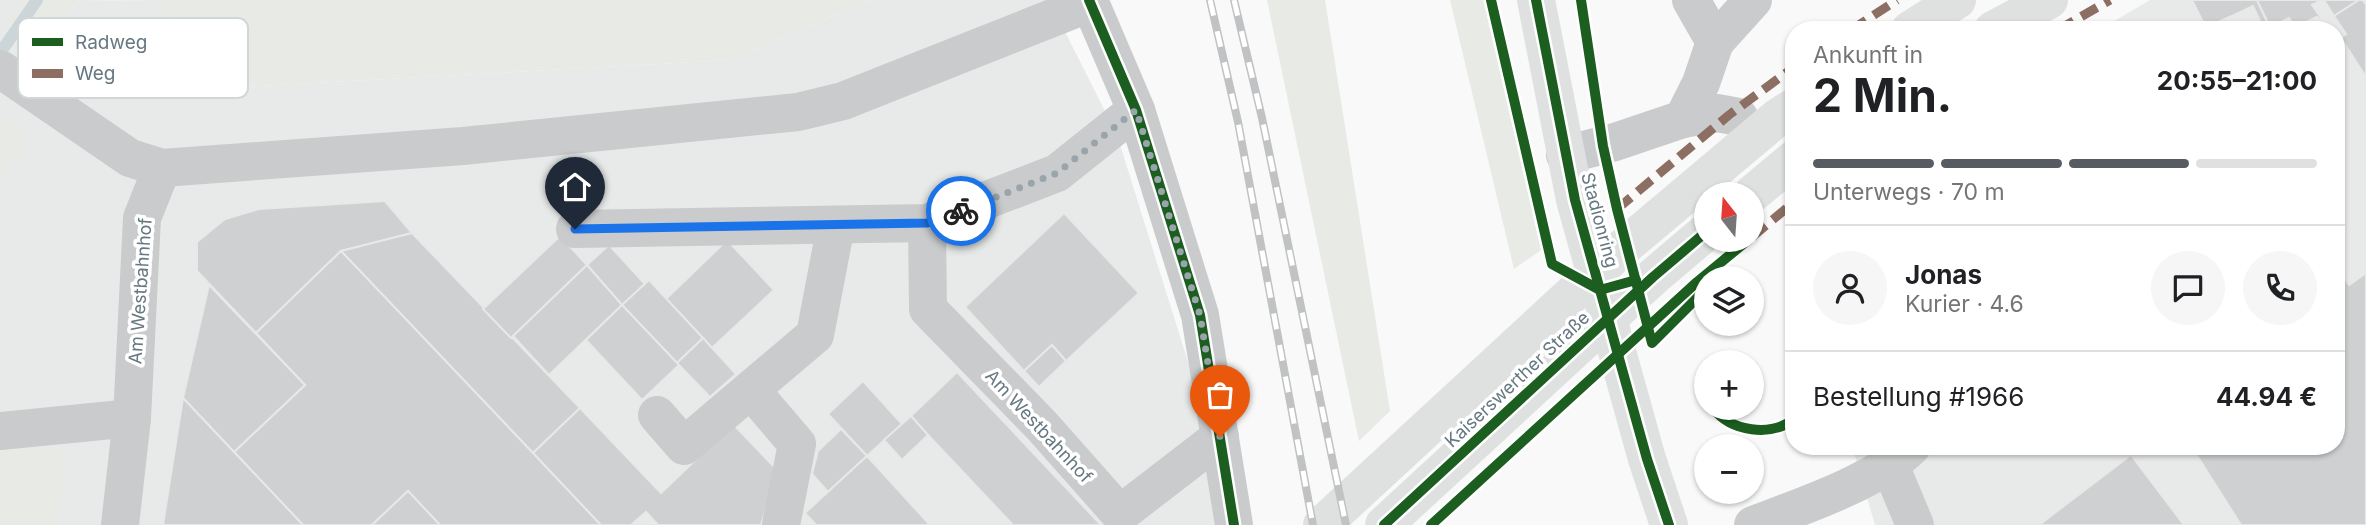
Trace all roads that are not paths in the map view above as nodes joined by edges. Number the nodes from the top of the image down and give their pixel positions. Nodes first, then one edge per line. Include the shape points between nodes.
1 (1536, 0) edge
2 (1691, 0) edge
3 (1753, 0) edge
4 (1957, 0) edge
5 (2049, 0) edge
6 (1089, 1) edge
7 (1924, 21) edge
8 (2010, 21) edge
9 (1715, 42) junction
10 (42, 98) edge
11 (1136, 110) junction
12 (1785, 113) edge
13 (1739, 117) dead end
14 (1683, 119) junction
15 (1565, 155) junction
16 (1785, 166) edge
17 (162, 168) junction
18 (1764, 184) edge
19 (927, 223) junction
20 (836, 225) junction
21 (575, 229) dead end
22 (1694, 242) edge
23 (751, 390) junction
24 (657, 415) dead end
25 (132, 418) junction
26 (0, 431) edge
27 (1220, 437) junction
28 (1900, 455) edge
29 (120, 525) edge
30 (781, 525) edge
31 (1234, 525) edge
32 (1322, 525) edge
33 (1384, 525) edge
34 (1669, 525) edge
35 (1754, 525) edge
36 (1915, 525) edge

1 - 15 main road, Stadionring
2 - 9 street
3 - 9 street
4 - 7 main road
5 - 8 main road
6 - 11 street
6 - 17 street via 843,101 798,112 463,146
9 - 14 street
10 - 17 street via 130,158
11 - 19 street via 1057,173
11 - 27 street via 1200,315
12 - 32 main road, Kaiserswerther Straße via 1619,250
13 - 14 street via 1717,113
14 - 15 street
15 - 34 main road, Stadionring
16 - 18 main road
17 - 25 street, Am Westbahnhof via 142,218
19 - 20 street
19 - 27 street, Am Westbahnhof via 928,309 1120,514
20 - 21 street
20 - 23 street via 815,335
22 - 33 main road, Kaiserswerther Straße
23 - 24 street via 684,446
23 - 30 street via 797,444
25 - 26 street
25 - 29 street, Am Westbahnhof
27 - 31 street
28 - 35 street via 1854,484
28 - 36 street

